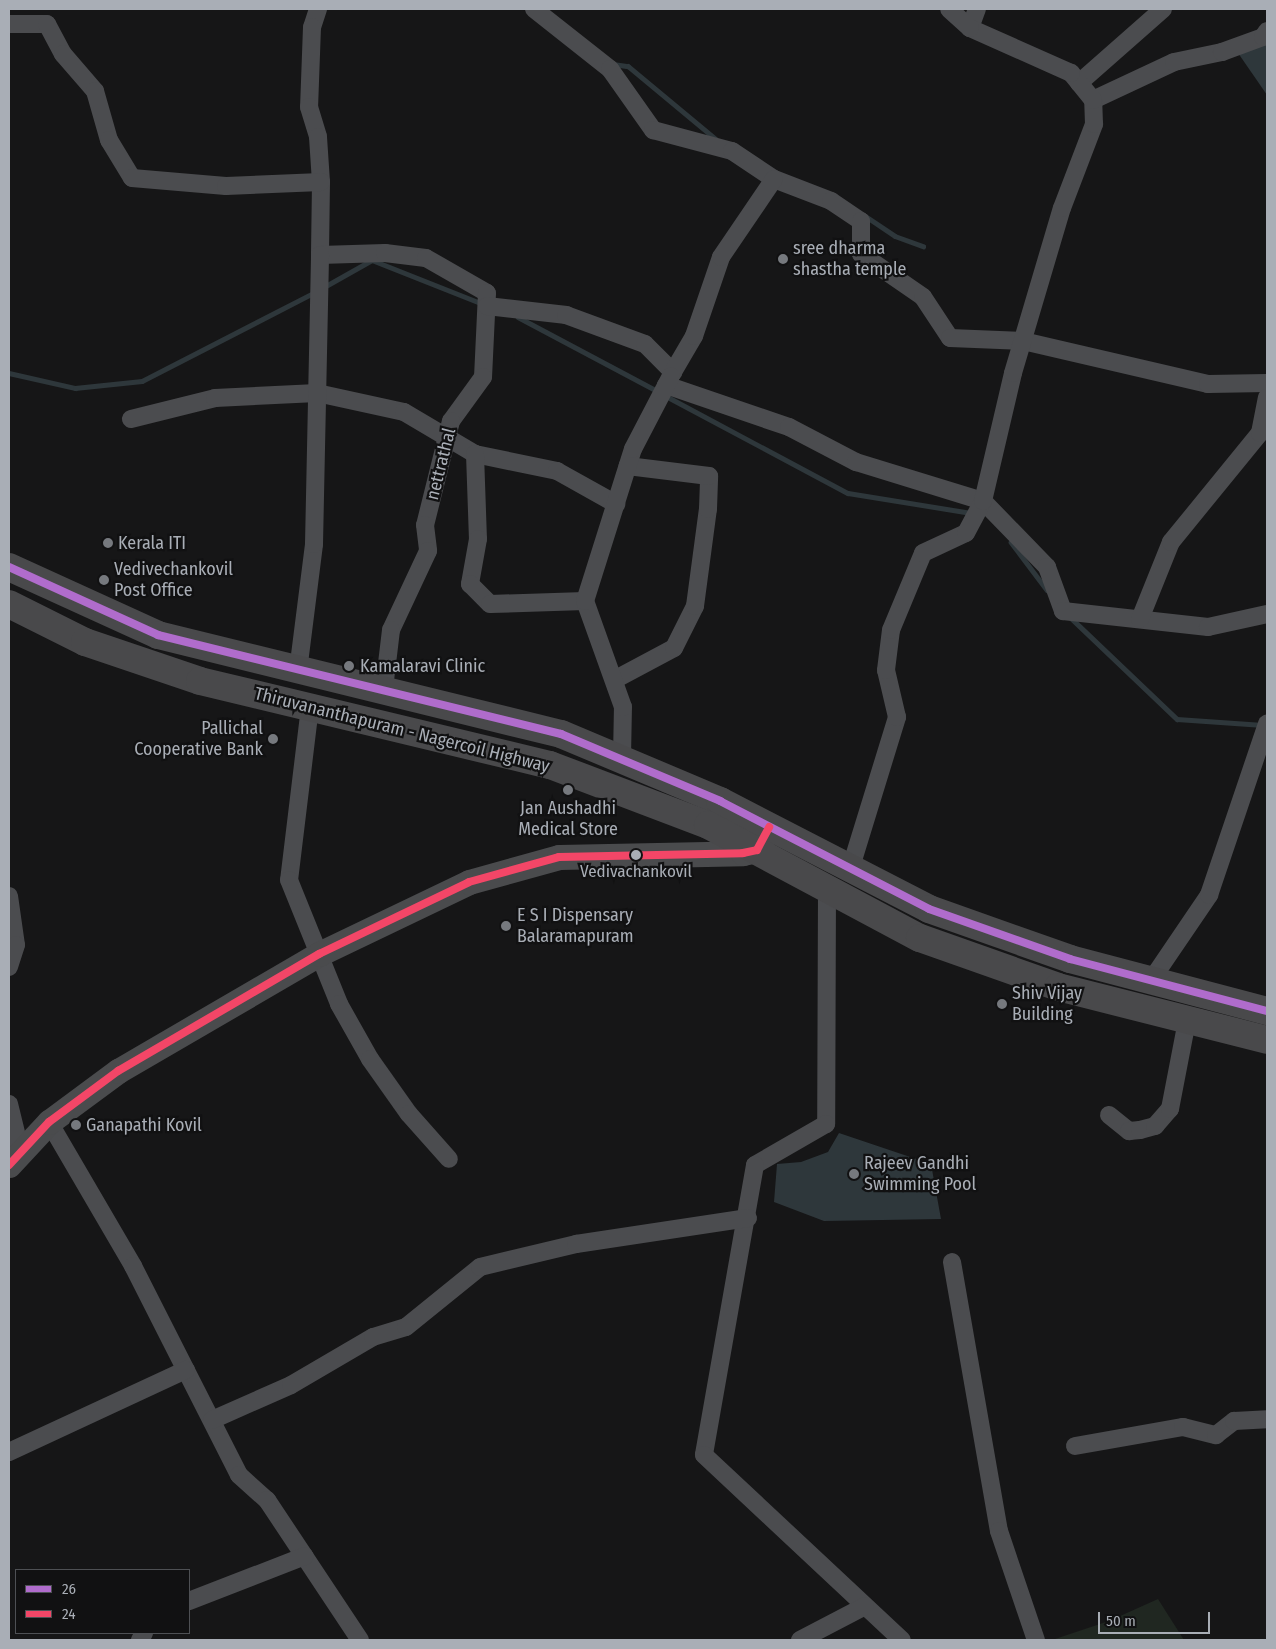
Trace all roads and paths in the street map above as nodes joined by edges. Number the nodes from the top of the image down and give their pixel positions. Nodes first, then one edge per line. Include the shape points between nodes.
1 (318, 9) edge
2 (534, 9) edge
3 (949, 9) edge
4 (977, 9) edge
5 (1163, 9) edge
6 (9, 24) edge
7 (970, 28) junction
8 (1267, 31) edge
9 (1079, 83) junction
10 (1093, 100) junction
11 (774, 179) junction
12 (321, 182) junction
13 (320, 255) junction
14 (487, 306) junction
15 (1023, 341) junction
16 (670, 378) junction
17 (1267, 383) edge
18 (317, 393) junction
19 (1267, 398) edge
20 (131, 419) dead end
21 (447, 438) junction
22 (474, 454) junction
23 (628, 466) junction
24 (982, 502) junction
25 (616, 504) junction
26 (9, 567) edge
27 (585, 601) junction
28 (9, 604) edge
29 (1267, 614) edge
30 (1140, 619) junction
31 (298, 670) junction
32 (614, 680) junction
33 (388, 690) junction
34 (310, 707) junction
35 (1267, 725) edge
36 (622, 757) junction
37 (763, 838) junction
38 (850, 870) junction
39 (827, 890) junction
40 (9, 896) edge
41 (319, 954) junction
42 (9, 967) edge
43 (1152, 979) junction
44 (1267, 1010) edge
45 (1187, 1021) junction
46 (1267, 1040) edge
47 (9, 1104) edge
48 (1109, 1115) dead end
49 (49, 1122) junction
50 (449, 1158) dead end
51 (15, 1159) edge
52 (748, 1218) junction
53 (952, 1262) dead end
54 (186, 1370) junction
55 (1267, 1419) edge
56 (212, 1420) junction
57 (1075, 1446) dead end
58 (9, 1452) edge
59 (305, 1556) junction
60 (190, 1601) edge
61 (865, 1606) junction
62 (360, 1640) edge
63 (800, 1640) edge
64 (902, 1640) edge
65 (1036, 1640) edge

1 - 12 street via 312,26 309,107 318,137
2 - 11 street via 610,69 653,130 732,151
3 - 7 street
4 - 7 street
5 - 9 street
6 - 12 street via 47,24 63,54 95,91 109,140 132,178 226,186
7 - 9 street via 1071,73
8 - 10 street via 1263,37 1222,52 1174,62
9 - 10 street
10 - 15 street via 1094,124
11 - 15 street via 831,201 860,221 861,254 923,297 950,338
11 - 16 street via 721,257 694,336
12 - 13 street
13 - 14 street via 385,253 426,258 487,293
13 - 18 street
14 - 16 street via 566,315 645,344
14 - 21 street, nettrathal via 483,377 451,421
15 - 17 street via 1208,384
15 - 24 street
16 - 23 street
16 - 24 street via 789,427 856,462
18 - 20 street via 215,398
18 - 21 street via 404,412
18 - 31 street via 314,544
19 - 30 street via 1260,432 1171,542
21 - 22 street
21 - 33 street, nettrathal via 425,525 428,551 391,630 385,680
22 - 25 street via 557,471
22 - 27 street via 478,539 470,584 490,604
23 - 25 street
23 - 32 street via 709,476 708,510 695,606 674,648
24 - 30 street via 1048,567 1063,611
24 - 38 street via 966,533 922,553 891,630 886,670 897,718
25 - 27 street
26 - 31 main road, Thiruvananthapuram - Nagercoil Highway via 158,635
27 - 32 street
28 - 34 main road, Thiruvananthapuram - Nagercoil Highway via 85,642 139,661
29 - 30 street via 1208,627
31 - 33 main road, Thiruvananthapuram - Nagercoil Highway
32 - 36 street via 623,707
33 - 36 main road, Thiruvananthapuram - Nagercoil Highway via 561,734
34 - 37 main road, Thiruvananthapuram - Nagercoil Highway via 550,766 699,822
34 - 41 street via 289,880
35 - 43 street via 1265,742 1209,895
36 - 37 main road, Thiruvananthapuram - Nagercoil Highway
37 - 38 main road, Thiruvananthapuram - Nagercoil Highway
37 - 39 main road, Thiruvananthapuram - Nagercoil Highway
37 - 41 main road via 560,856 469,882
38 - 43 main road, Thiruvananthapuram - Nagercoil Highway via 930,909 1070,959
39 - 45 main road, Thiruvananthapuram - Nagercoil Highway via 920,938 1058,987
39 - 52 street via 826,1124 755,1165
40 - 42 street via 16,946
41 - 49 main road via 118,1071
41 - 50 street via 339,1004 370,1059 409,1114
43 - 44 main road, Thiruvananthapuram - Nagercoil Highway
45 - 46 main road, Thiruvananthapuram - Nagercoil Highway
45 - 48 street via 1170,1109 1155,1126 1140,1130 1129,1131
47 - 51 street
49 - 51 main road
49 - 54 street via 133,1266
52 - 56 street via 576,1244 480,1267 406,1327 373,1337 291,1385
52 - 61 street via 704,1455
53 - 65 street via 999,1531
54 - 56 street
54 - 58 street
55 - 57 street via 1234,1421 1216,1435 1183,1427
56 - 59 street via 239,1475 267,1500
59 - 60 street
59 - 62 street
61 - 63 street
61 - 64 street

